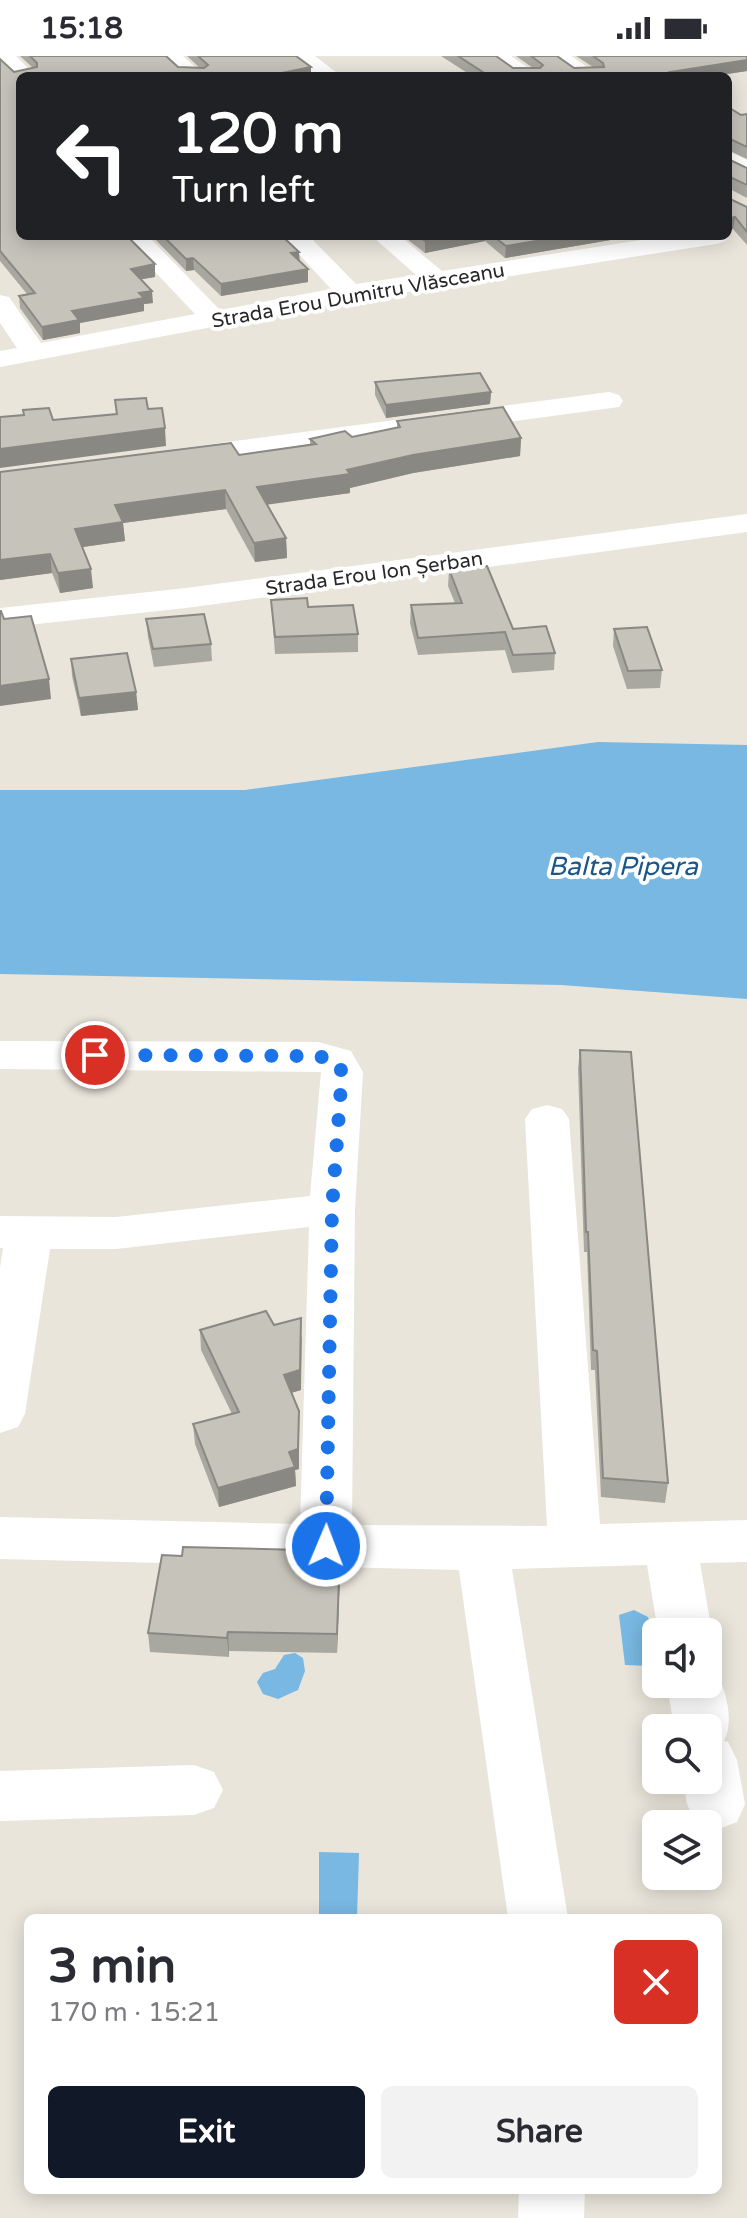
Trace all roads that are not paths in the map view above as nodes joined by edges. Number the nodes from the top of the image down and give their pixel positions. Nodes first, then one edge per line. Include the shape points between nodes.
1 (3, 56) edge
2 (170, 56) edge
3 (301, 56) edge
4 (496, 56) edge
5 (556, 56) edge
6 (21, 72) edge
7 (189, 72) edge
8 (324, 72) edge
9 (522, 72) edge
10 (583, 72) edge
11 (138, 240) edge
12 (299, 240) edge
13 (390, 240) edge
14 (566, 240) edge
15 (692, 240) edge
16 (591, 257) junction
17 (436, 279) junction
18 (350, 293) junction
19 (0, 303) edge
20 (214, 319) junction
21 (34, 353) junction
22 (0, 359) edge
23 (609, 401) dead end
24 (152, 461) edge
25 (747, 523) edge
26 (0, 618) edge
27 (0, 1055) edge
28 (547, 1119) dead end
29 (332, 1209) junction
30 (15, 1232) edge
31 (0, 1414) edge
32 (0, 1538) edge
33 (747, 1541) edge
34 (670, 1544) junction
35 (326, 1546) junction
36 (575, 1548) junction
37 (482, 1549) junction
38 (683, 1618) edge
39 (194, 1790) dead end
40 (0, 1796) edge
41 (537, 1914) edge
42 (552, 2194) edge
43 (551, 2218) edge

1 - 6 street
2 - 7 street
3 - 8 street
4 - 9 street
5 - 10 street
11 - 20 street
12 - 18 street
13 - 17 street
14 - 16 street
15 - 16 street, Strada Erou Dumitru Vlăsceanu
16 - 17 street, Strada Erou Dumitru Vlăsceanu
17 - 18 street, Strada Erou Dumitru Vlăsceanu
18 - 20 street, Strada Erou Dumitru Vlăsceanu
19 - 21 street
20 - 21 street, Strada Erou Dumitru Vlăsceanu
21 - 22 street, Strada Erou Dumitru Vlăsceanu
23 - 24 street
25 - 26 street, Strada Erou Ion Șerban
27 - 29 street via 318,1056 336,1061 342,1072
28 - 36 street
29 - 30 street via 116,1233
29 - 35 street
30 - 31 street
32 - 35 street
33 - 34 street
34 - 36 street
34 - 38 street
35 - 37 street
36 - 37 street
37 - 41 street
39 - 40 street
42 - 43 street

